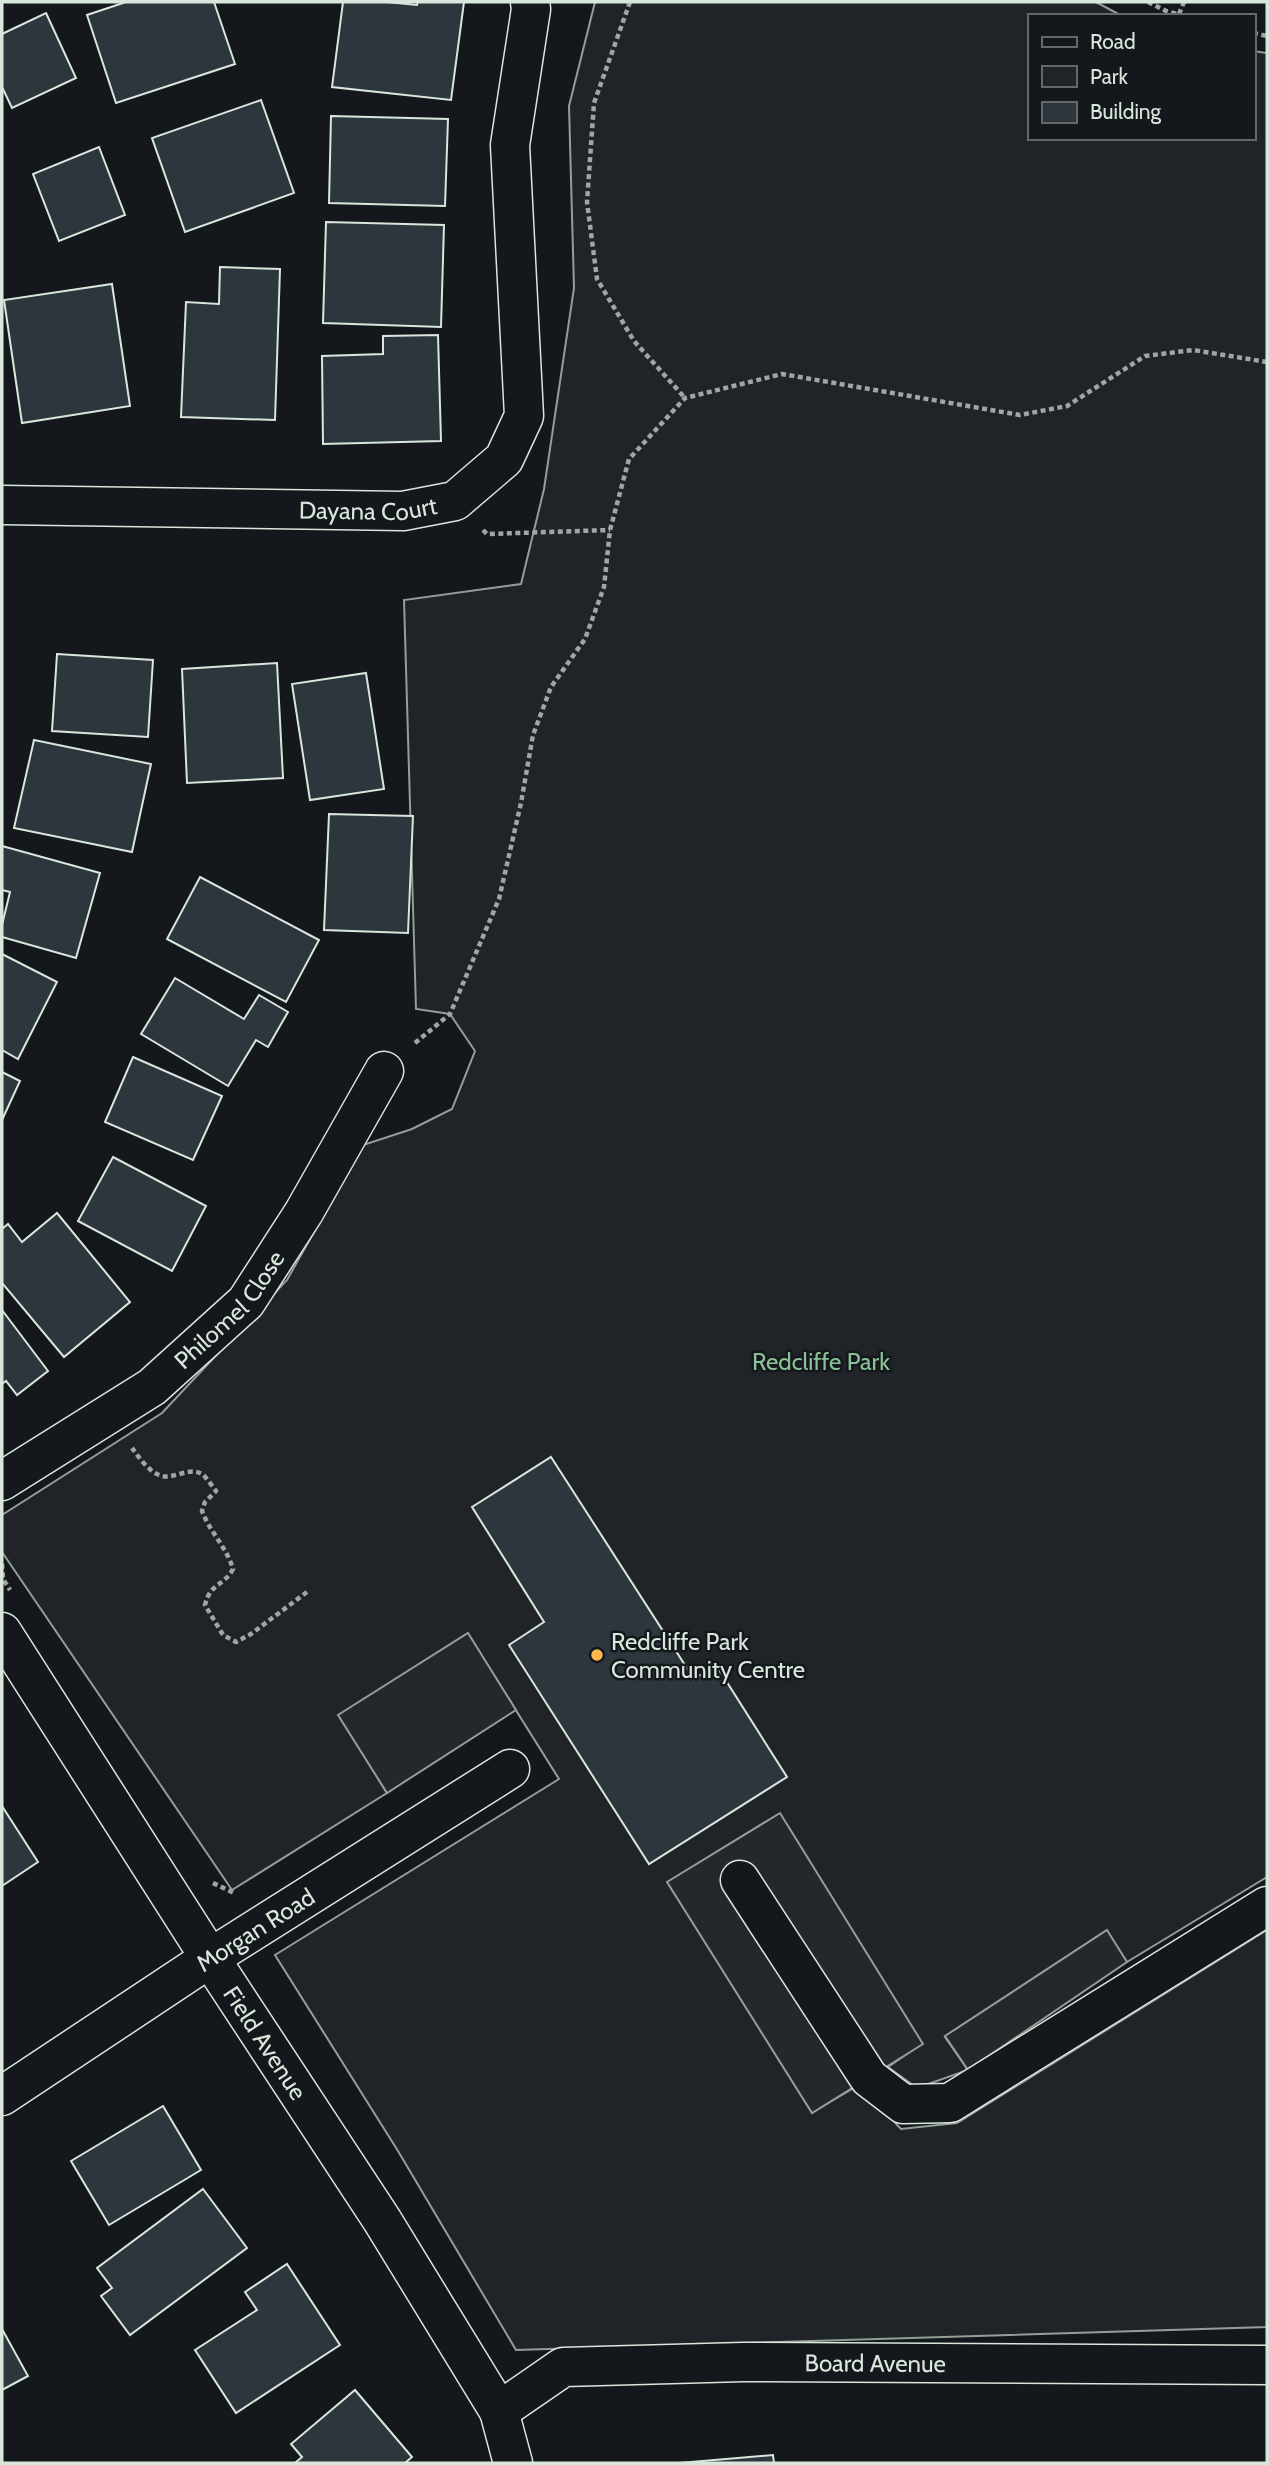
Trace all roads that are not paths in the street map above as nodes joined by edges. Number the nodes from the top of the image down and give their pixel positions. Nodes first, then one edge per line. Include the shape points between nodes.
1 (530, 2) edge
2 (2, 505) edge
3 (384, 1071) road end
4 (2, 1481) edge
5 (2, 1632) edge
6 (510, 1769) dead end
7 (740, 1880) dead end
8 (1267, 1906) edge
9 (210, 1958) junction
10 (2, 2096) edge
11 (1267, 2365) edge
12 (499, 2411) junction
13 (513, 2463) edge

1 - 2 street, Dayana Court via 510,145 524,416 504,459 456,501 403,512
3 - 4 street, Philomel Close via 304,1212 246,1302 152,1387
5 - 9 street, Field Avenue
6 - 9 street, Morgan Road
7 - 8 street via 869,2078 903,2104 950,2103
9 - 10 street, Morgan Road
9 - 12 street, Field Avenue via 382,2220
11 - 12 street, Board Avenue via 743,2362 563,2367
12 - 13 street, Field Avenue

